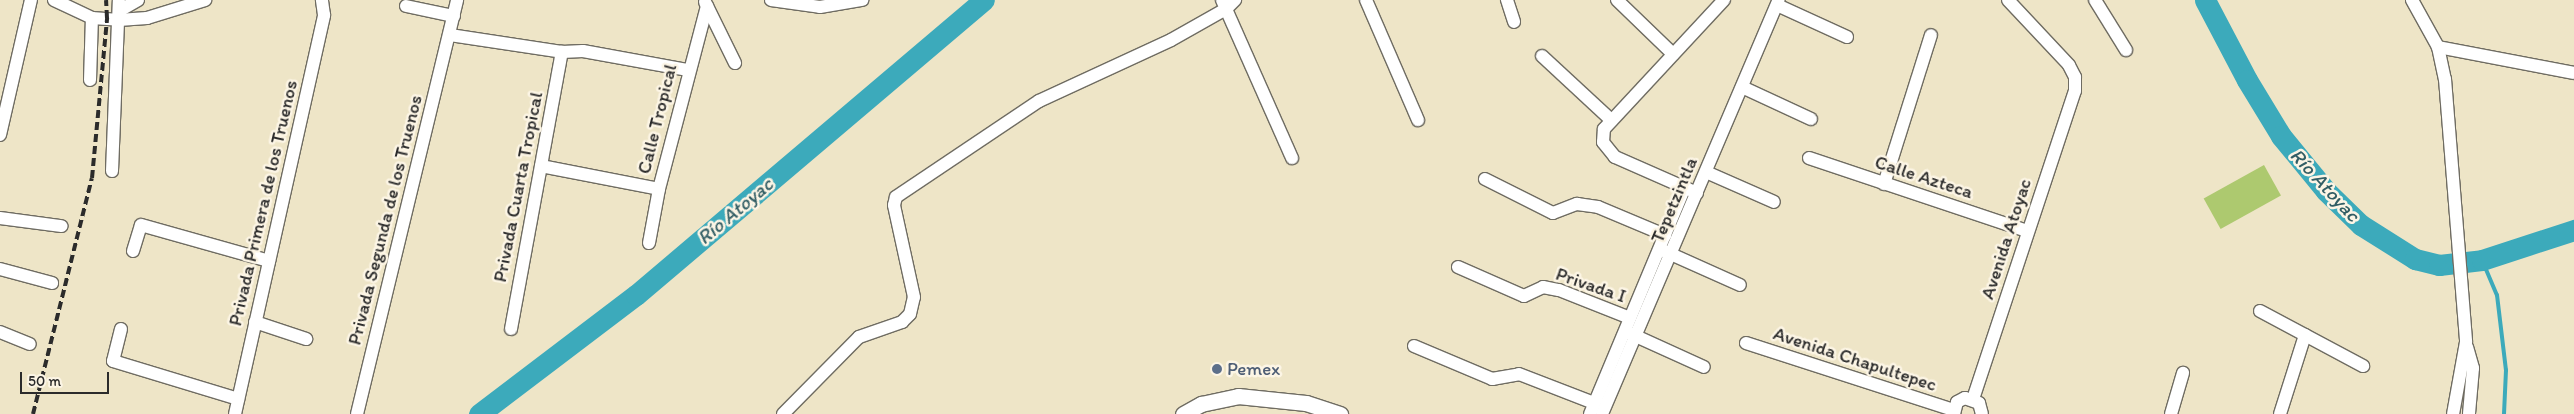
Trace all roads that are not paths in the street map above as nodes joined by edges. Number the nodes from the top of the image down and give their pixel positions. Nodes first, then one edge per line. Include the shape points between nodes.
1 (31, 0) edge
2 (54, 0) edge
3 (138, 0) edge
4 (205, 0) edge
5 (322, 0) edge
6 (457, 0) edge
7 (771, 0) edge
8 (862, 0) edge
9 (1366, 0) edge
10 (1507, 0) edge
11 (1617, 0) edge
12 (1724, 0) edge
13 (2008, 0) edge
14 (2095, 0) edge
15 (2412, 0) edge
16 (706, 3) edge
17 (1228, 3) edge
18 (1778, 3) edge
19 (819, 4) edge
20 (406, 6) dead end
21 (119, 10) edge
22 (454, 16) junction
23 (92, 18) junction
24 (1514, 22) dead end
25 (450, 35) junction
26 (1931, 35) dead end
27 (1847, 37) dead end
28 (2438, 47) junction
29 (2126, 50) dead end
30 (562, 52) junction
31 (1673, 54) junction
32 (1542, 56) dead end
33 (735, 63) dead end
34 (688, 70) junction
35 (2574, 73) edge
36 (90, 80) dead end
37 (1742, 87) junction
38 (1811, 119) dead end
39 (1418, 120) dead end
40 (1610, 120) junction
41 (0, 136) edge
42 (1292, 158) dead end
43 (1809, 158) dead end
44 (542, 166) junction
45 (112, 171) dead end
46 (1706, 172) junction
47 (1484, 179) dead end
48 (1884, 184) junction
49 (1685, 187) junction
50 (659, 189) junction
51 (1697, 193) junction
52 (1774, 202) dead end
53 (0, 218) edge
54 (61, 226) dead end
55 (2027, 231) junction
56 (1664, 235) junction
57 (649, 243) dead end
58 (132, 251) dead end
59 (1665, 251) junction
60 (269, 261) junction
61 (1458, 267) dead end
62 (0, 269) edge
63 (52, 282) dead end
64 (1740, 284) dead end
65 (2260, 311) dead end
66 (1630, 318) junction
67 (255, 322) junction
68 (511, 328) dead end
69 (121, 329) dead end
70 (0, 332) edge
71 (1630, 333) junction
72 (2305, 336) junction
73 (306, 339) dead end
74 (2466, 342) junction
75 (1746, 343) dead end
76 (30, 344) dead end
77 (1414, 346) dead end
78 (2363, 366) dead end
79 (1704, 367) dead end
80 (2183, 373) dead end
81 (238, 399) junction
82 (1973, 399) junction
83 (1594, 412) edge
84 (1954, 412) edge
85 (235, 414) edge
86 (357, 414) edge
87 (784, 414) edge
88 (1182, 414) edge
89 (1340, 414) edge
90 (1982, 414) edge
91 (2171, 414) edge
92 (2280, 414) edge
93 (2453, 414) edge
94 (2469, 414) edge

1 - 41 street
2 - 23 street
3 - 21 street
4 - 21 street via 147,18
5 - 60 street, Privada Primera de los Truenos via 324,15
6 - 22 street, Privada Segunda de los Truenos
7 - 19 street
8 - 19 street
9 - 39 street
10 - 24 street
11 - 31 street
12 - 31 street
13 - 55 street, Avenida Atoyac via 2069,65 2076,77 2075,91
14 - 29 street
15 - 28 street
16 - 33 street, Calle Tropical
16 - 34 street, Calle Tropical
17 - 42 street
17 - 87 street via 1170,40 1038,101 896,197 894,205 914,298 910,314 902,322 859,337
18 - 27 street
18 - 37 street, Tepetzintla
20 - 22 street
21 - 23 street
21 - 45 street
22 - 25 street, Privada Segunda de los Truenos
23 - 36 street
25 - 30 street
25 - 86 street, Privada Segunda de los Truenos
26 - 48 street
28 - 35 street
28 - 74 street via 2444,79
30 - 34 street via 583,51
30 - 44 street, Privada Cuarta Tropical
31 - 40 street
32 - 40 street
34 - 50 street, Calle Tropical
37 - 38 street
37 - 46 street, Tepetzintla
40 - 49 street via 1604,129 1603,142 1608,152
43 - 48 street, Calle Azteca
44 - 50 street
44 - 68 street, Privada Cuarta Tropical
46 - 51 street, Tepetzintla
46 - 52 street
47 - 56 street via 1553,213 1578,204 1598,207
48 - 55 street, Calle Azteca
49 - 51 street
49 - 56 street, Tepetzintla
50 - 57 street, Calle Tropical
51 - 59 street, Tepetzintla
53 - 54 street
55 - 82 street, Avenida Atoyac
56 - 59 street, Tepetzintla
58 - 60 street via 141,225
59 - 64 street
59 - 66 street, Tepetzintla
59 - 71 street, Tepetzintla
60 - 67 street, Privada Primera de los Truenos
61 - 66 street, Privada I via 1524,296 1542,287 1559,290
62 - 63 street
65 - 72 street
66 - 71 street, Tepetzintla
67 - 73 street
67 - 81 street, Privada Primera de los Truenos
69 - 81 street via 112,361
70 - 76 street
71 - 79 street
71 - 83 street, Tepetzintla
72 - 78 street
72 - 92 street
74 - 93 street
74 - 94 street via 2473,368
75 - 84 street, Avenida Chapultepec
77 - 83 street via 1492,378 1520,374
80 - 91 street
81 - 85 street, Privada Primera de los Truenos
82 - 84 street via 1965,398
82 - 90 street via 1979,403
88 - 89 main road via 1201,404 1238,396 1306,403

